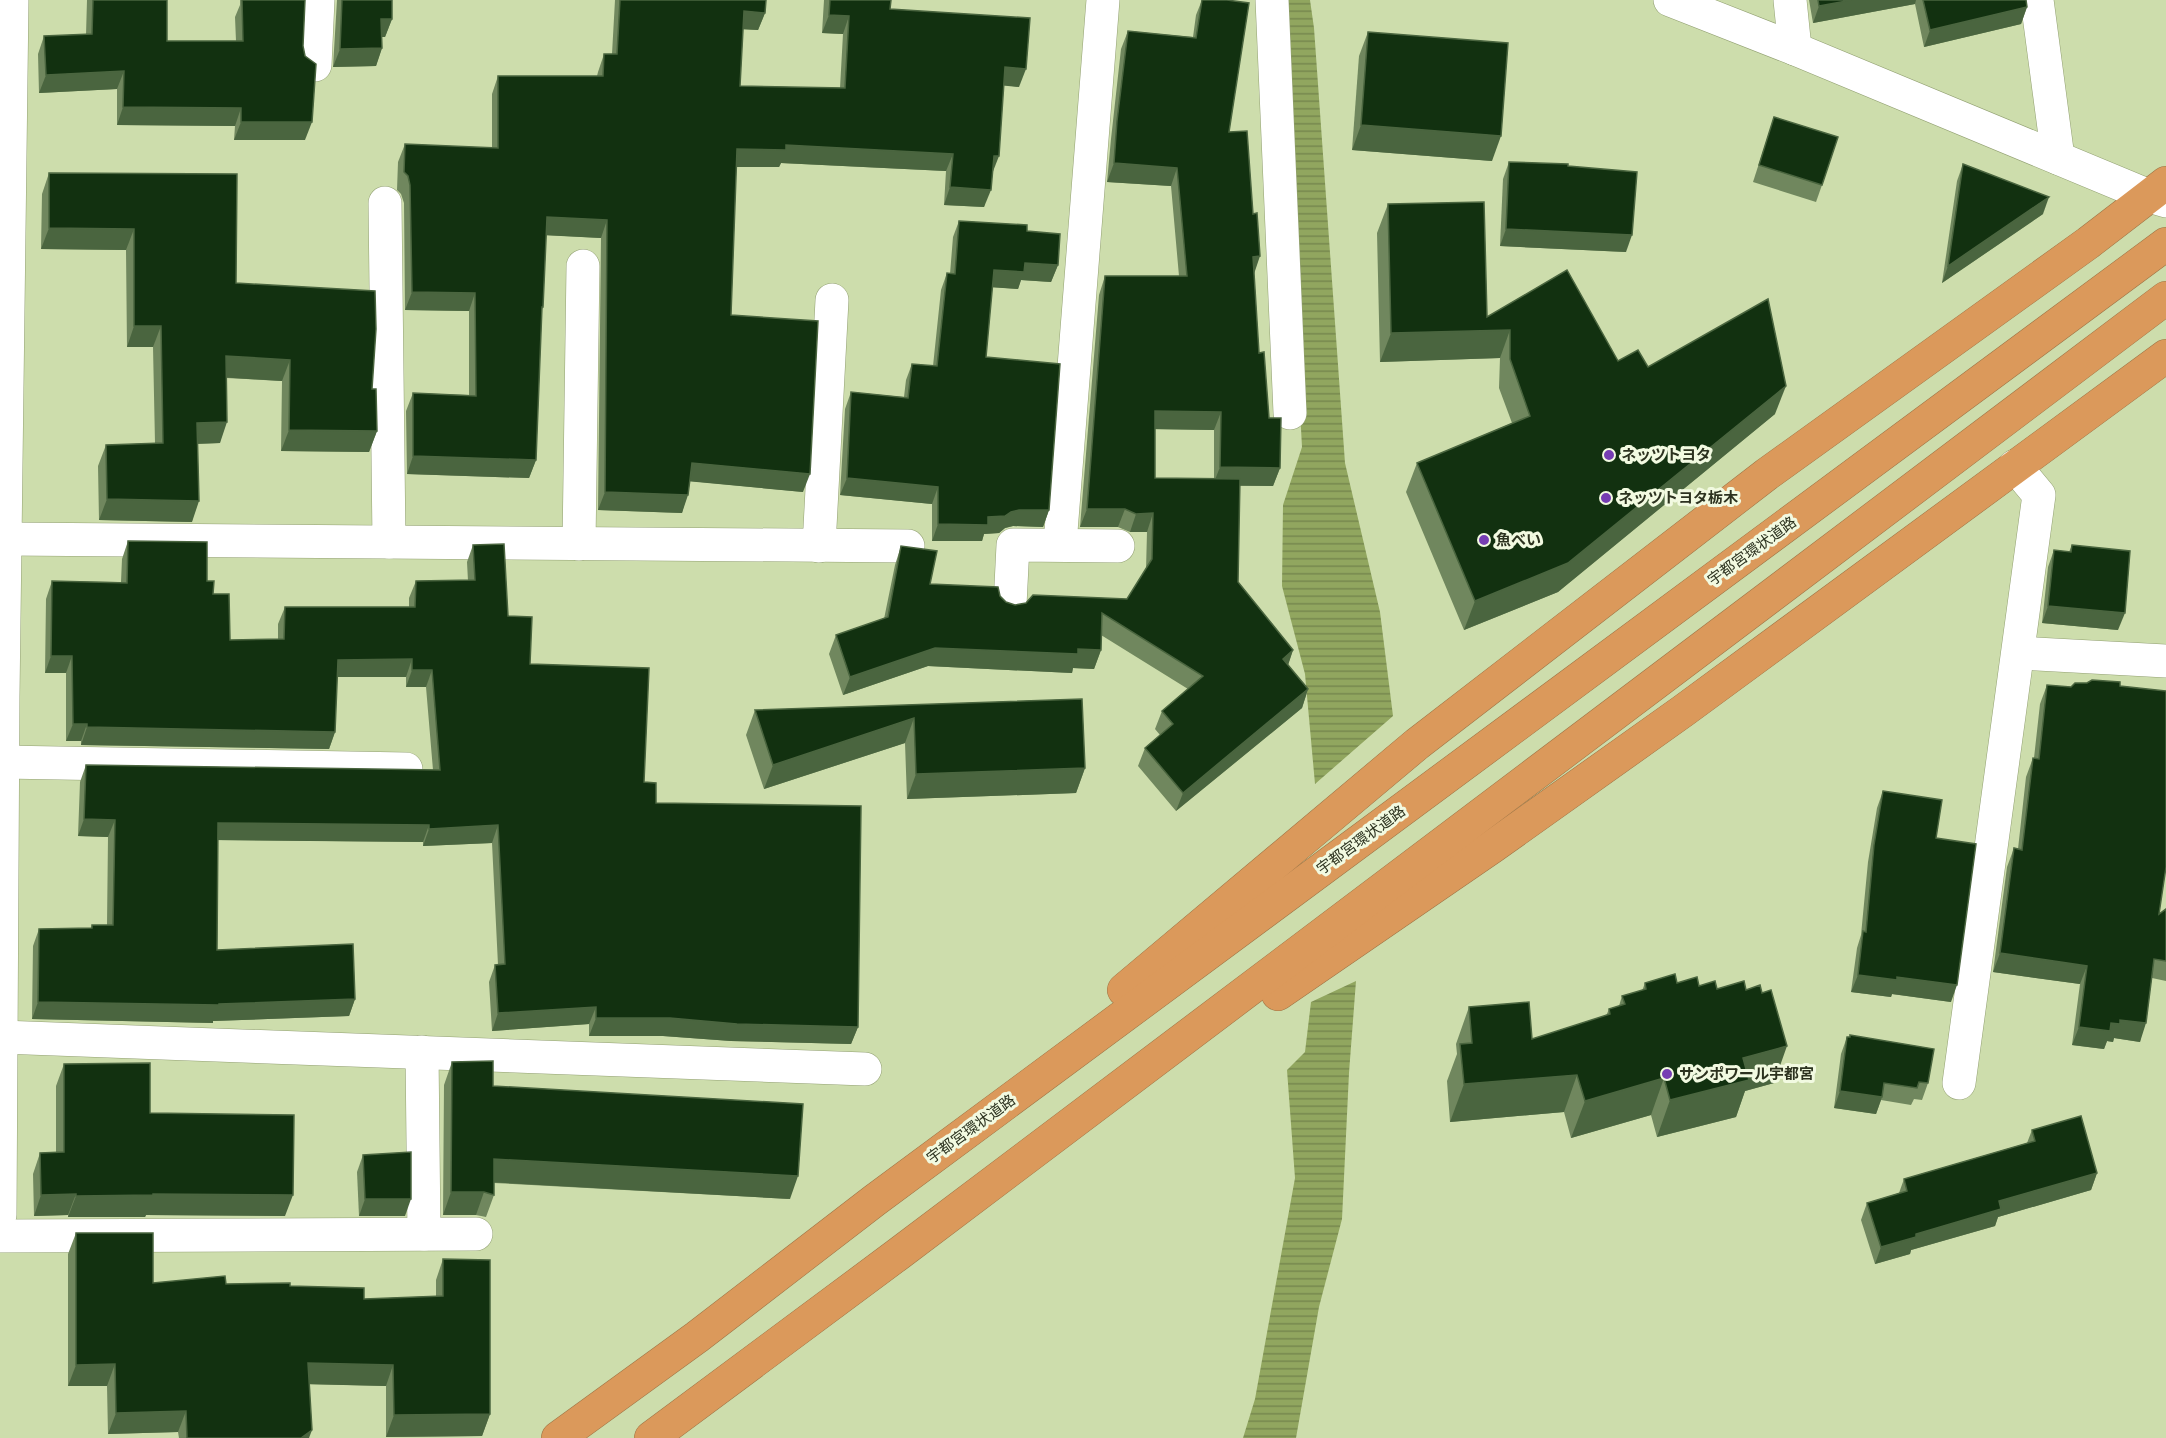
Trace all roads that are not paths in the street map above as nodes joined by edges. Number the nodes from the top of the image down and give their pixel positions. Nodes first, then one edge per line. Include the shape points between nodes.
1 (12, 0) edge
2 (318, 0) edge
3 (1103, 0) edge
4 (1272, 0) edge
5 (1670, 0) edge
6 (1790, 0) edge
7 (2037, 0) edge
8 (1795, 49) junction
9 (315, 65) edge
10 (2058, 158) junction
11 (2160, 194) edge
12 (385, 203) dead end
13 (2166, 244) edge
14 (583, 266) dead end
15 (2166, 298) edge
16 (832, 300) dead end
17 (2166, 356) edge
18 (4, 396) edge
19 (1290, 413) dead end
20 (2015, 466) junction
21 (7, 539) junction
22 (389, 542) junction
23 (579, 544) junction
24 (1060, 544) junction
25 (819, 546) junction
26 (908, 546) edge
27 (1118, 546) dead end
28 (1010, 605) edge
29 (2019, 653) junction
30 (2166, 661) edge
31 (2, 697) edge
32 (3, 762) junction
33 (406, 769) edge
34 (1, 1036) edge
35 (422, 1052) junction
36 (865, 1069) dead end
37 (1959, 1083) dead end
38 (0, 1139) edge
39 (875, 1200) junction
40 (0, 1215) edge
41 (424, 1234) junction
42 (476, 1234) dead end
43 (0, 1236) edge
44 (897, 1255) junction
45 (558, 1438) edge
46 (651, 1438) edge

1 - 18 street
2 - 9 street
3 - 24 street
4 - 19 street
5 - 8 street
6 - 8 street
7 - 10 street
8 - 10 street
10 - 11 street
11 - 39 highway via 1767,474 1417,744
12 - 22 street
13 - 39 highway, 宇都宮環状道路
14 - 23 street
15 - 44 highway
16 - 25 street
17 - 20 highway
18 - 21 street
20 - 29 street via 2038,495
20 - 44 highway via 1492,847
21 - 22 street
21 - 31 street
22 - 23 street
23 - 25 street
24 - 27 street
24 - 28 street via 1013,545
25 - 26 street
29 - 30 street
29 - 37 street
31 - 32 street
32 - 33 street
32 - 34 street
34 - 35 street
34 - 38 street
35 - 36 street
35 - 41 street
38 - 40 street
39 - 45 highway, 宇都宮環状道路
41 - 42 street
41 - 43 street
44 - 46 highway

